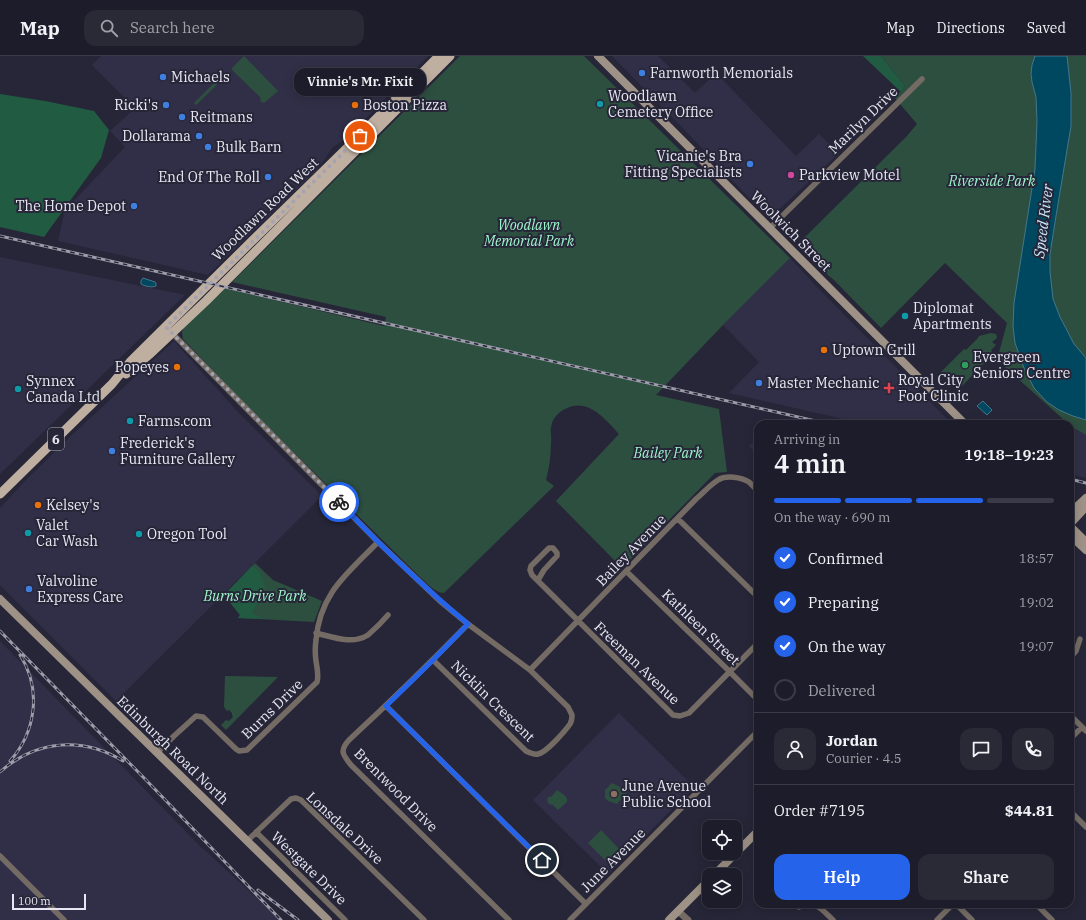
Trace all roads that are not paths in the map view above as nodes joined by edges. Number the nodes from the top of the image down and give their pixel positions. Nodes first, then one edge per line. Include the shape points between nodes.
1 (439, 56) edge
2 (450, 56) edge
3 (598, 56) edge
4 (922, 79) dead end
5 (770, 228) junction
6 (169, 330) junction
7 (961, 420) edge
8 (754, 487) edge
9 (0, 494) edge
10 (1086, 498) edge
11 (1086, 507) edge
12 (1074, 509) edge
13 (678, 519) junction
14 (1074, 520) edge
15 (1074, 529) edge
16 (1074, 539) edge
17 (378, 542) junction
18 (1086, 542) edge
19 (1086, 550) edge
20 (627, 572) junction
21 (538, 580) junction
22 (754, 593) edge
23 (0, 599) edge
24 (388, 615) dead end
25 (577, 621) junction
26 (468, 624) junction
27 (316, 633) junction
28 (1080, 639) dead end
29 (754, 647) edge
30 (1074, 653) edge
31 (433, 660) junction
32 (530, 670) junction
33 (730, 672) junction
34 (754, 696) edge
35 (386, 706) junction
36 (1074, 720) edge
37 (1084, 729) edge
38 (754, 735) edge
39 (1074, 736) edge
40 (157, 753) junction
41 (1074, 815) edge
42 (1086, 827) edge
43 (256, 832) junction
44 (754, 835) edge
45 (247, 841) junction
46 (0, 856) edge
47 (721, 868) edge
48 (702, 887) edge
49 (586, 904) junction
50 (820, 908) edge
51 (949, 908) edge
52 (960, 908) edge
53 (1040, 908) edge
54 (678, 911) junction
55 (64, 920) edge
56 (328, 920) edge
57 (345, 920) edge
58 (424, 920) edge
59 (510, 920) edge
60 (570, 920) edge
61 (669, 920) edge
62 (688, 920) edge
63 (833, 920) edge
64 (937, 920) edge
65 (972, 920) edge
66 (1052, 920) edge

1 - 6 main road, Woodlawn Road West / 6 via 253,240
2 - 6 main road, Woodlawn Road West / 6 via 354,153
3 - 5 main road, Woolwich Street
4 - 5 street, Marilyn Drive
5 - 7 main road, Woolwich Street
6 - 9 main road, Woodlawn Road West / 6 via 130,362 112,384
6 - 17 street, Nicklin Crescent
8 - 13 street, Bailey Avenue via 744,480 722,478
10 - 12 main road
11 - 14 main road
13 - 20 street, Bailey Avenue
13 - 22 street
15 - 18 main road
16 - 19 main road
17 - 26 street, Nicklin Crescent
17 - 27 street, Burns Drive via 332,590 320,614
20 - 25 street, Bailey Avenue
20 - 33 street, Kathleen Street
21 - 21 street, Freeman Avenue via 557,556 553,548 548,548 531,566 532,575
21 - 25 street, Freeman Avenue
23 - 40 main road, Edinburgh Road North
24 - 27 street via 369,634 355,640
25 - 32 street, Bailey Avenue
25 - 33 street, Freeman Avenue via 673,715 689,713
26 - 31 street, Brentwood Drive
26 - 32 street, Nicklin Crescent
27 - 40 street, Burns Drive via 317,682 248,750 239,751 204,717 196,716
28 - 30 street
29 - 33 street, Freeman Avenue
31 - 32 street, Nicklin Crescent via 526,751 538,754 553,744 570,723 572,715 568,707
31 - 35 street, Brentwood Drive
33 - 34 street, Kathleen Street
35 - 49 street
35 - 59 street, Brentwood Drive via 344,746 344,757
36 - 37 street
37 - 39 street
38 - 49 street, June Avenue
40 - 45 main road, Edinburgh Road North
41 - 42 street
43 - 45 street, Lonsdale Drive
43 - 57 street, Westgate Drive
43 - 58 street, Lonsdale Drive via 291,799 301,800
44 - 47 main road
45 - 56 main road, Edinburgh Road North
46 - 55 street
48 - 54 main road
49 - 60 street, June Avenue
50 - 63 street
51 - 64 street
52 - 65 street
53 - 66 street
54 - 61 main road
54 - 62 street

